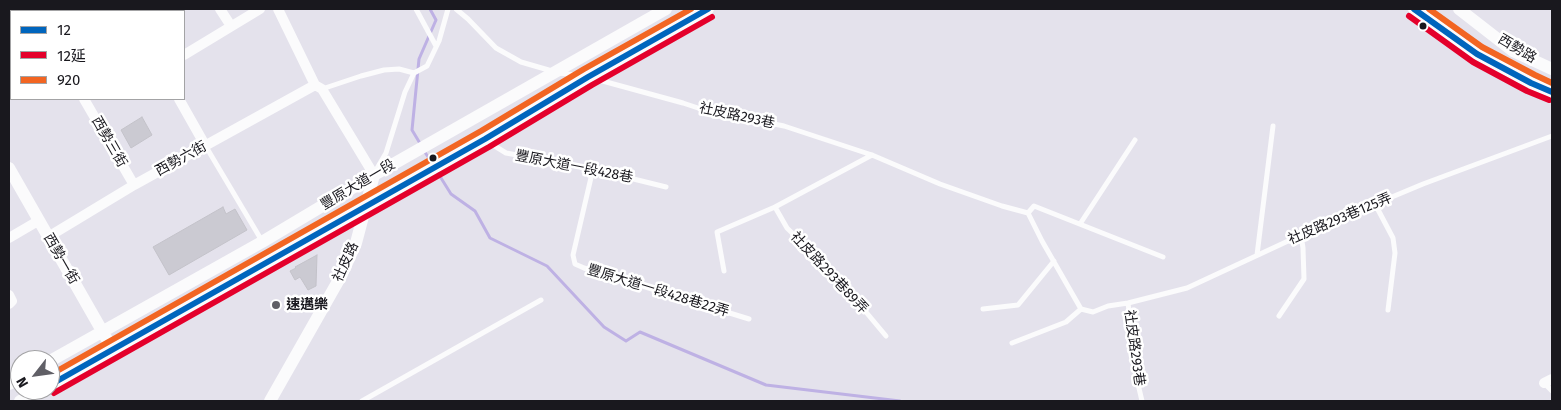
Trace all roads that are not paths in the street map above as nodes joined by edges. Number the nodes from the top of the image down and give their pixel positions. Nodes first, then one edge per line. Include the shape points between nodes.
1 (220, 9) edge
2 (260, 9) edge
3 (278, 9) edge
4 (416, 9) edge
5 (448, 9) edge
6 (456, 9) edge
7 (666, 9) edge
8 (708, 9) edge
9 (1414, 9) edge
10 (1459, 9) edge
11 (231, 26) junction
12 (436, 46) junction
13 (185, 54) edge
14 (1552, 69) edge
15 (555, 72) junction
16 (414, 73) junction
17 (588, 77) junction
18 (319, 87) junction
19 (1552, 92) edge
20 (85, 100) edge
21 (180, 100) edge
22 (1273, 126) dead end
23 (1552, 136) edge
24 (484, 139) junction
25 (1135, 140) dead end
26 (205, 145) junction
27 (872, 155) junction
28 (9, 168) edge
29 (593, 169) junction
30 (374, 175) junction
31 (134, 185) junction
32 (666, 187) dead end
33 (1375, 204) junction
34 (364, 207) junction
35 (775, 207) junction
36 (1028, 212) junction
37 (38, 221) junction
38 (1080, 224) junction
39 (1301, 235) junction
40 (48, 237) junction
41 (9, 238) edge
42 (262, 242) junction
43 (1258, 255) junction
44 (1163, 257) dead end
45 (1054, 261) junction
46 (724, 271) dead end
47 (9, 295) edge
48 (541, 300) dead end
49 (1128, 303) junction
50 (9, 304) edge
51 (983, 309) dead end
52 (1081, 309) junction
53 (1388, 310) dead end
54 (1279, 316) dead end
55 (749, 319) dead end
56 (103, 332) junction
57 (886, 336) dead end
58 (1012, 344) dead end
59 (113, 350) junction
60 (60, 356) edge
61 (60, 379) edge
62 (1548, 381) edge
63 (1552, 391) edge
64 (270, 401) edge
65 (362, 401) edge
66 (1142, 401) edge

1 - 11 street
2 - 11 street
3 - 18 street
4 - 12 lane
5 - 12 lane, 社皮路
6 - 15 lane, 社皮路293巷 via 496,48 521,62
7 - 15 street, 豐原大道一段
8 - 17 street, 豐原大道一段
9 - 19 street, 西勢路 via 1477,54
10 - 14 street, 西勢路 via 1513,51
11 - 13 street
12 - 16 lane, 社皮路 via 427,66
15 - 17 lane, 社皮路293巷
15 - 30 street, 豐原大道一段
16 - 18 lane via 384,70
16 - 30 lane, 社皮路 via 386,153
17 - 24 street, 豐原大道一段
17 - 27 lane, 社皮路293巷 via 701,109 784,126
18 - 26 street, 西勢六街
18 - 30 street
20 - 31 street, 西勢三街
21 - 26 street
22 - 43 lane
23 - 33 lane, 社皮路293巷125弄
24 - 29 lane, 豐原大道一段428巷 via 506,153
24 - 34 street, 豐原大道一段
25 - 38 lane
26 - 31 street, 西勢六街
26 - 42 lane
27 - 35 lane
27 - 36 lane, 社皮路293巷 via 940,184
28 - 37 street, 西勢一街
29 - 32 lane, 豐原大道一段428巷
29 - 55 lane, 豐原大道一段428巷22弄 via 573,255 575,264
30 - 34 street, 社皮路
30 - 42 street, 豐原大道一段
31 - 40 street, 西勢六街
33 - 39 lane, 社皮路293巷125弄
33 - 53 lane via 1393,238
34 - 59 street, 豐原大道一段
34 - 64 street, 社皮路 via 356,243 341,276
35 - 46 lane via 717,232
35 - 57 lane, 社皮路293巷89弄 via 787,228 835,275
36 - 38 lane, 社皮路293巷 via 1034,206
36 - 45 lane
37 - 40 street, 西勢一街
37 - 41 street
38 - 44 lane, 社皮路293巷
39 - 43 lane, 社皮路293巷125弄
39 - 54 lane via 1304,279
40 - 56 street, 西勢一街
42 - 56 street, 豐原大道一段
43 - 49 lane, 社皮路293巷125弄 via 1187,288
45 - 51 lane via 1018,305
45 - 52 lane
47 - 50 street via 12,301
48 - 65 lane
49 - 52 lane, 社皮路293巷 via 1093,312
49 - 66 lane, 社皮路293巷
52 - 58 lane via 1066,322
56 - 59 street, 西勢一街
56 - 60 street, 豐原大道一段
59 - 61 street, 豐原大道一段
62 - 63 lane

